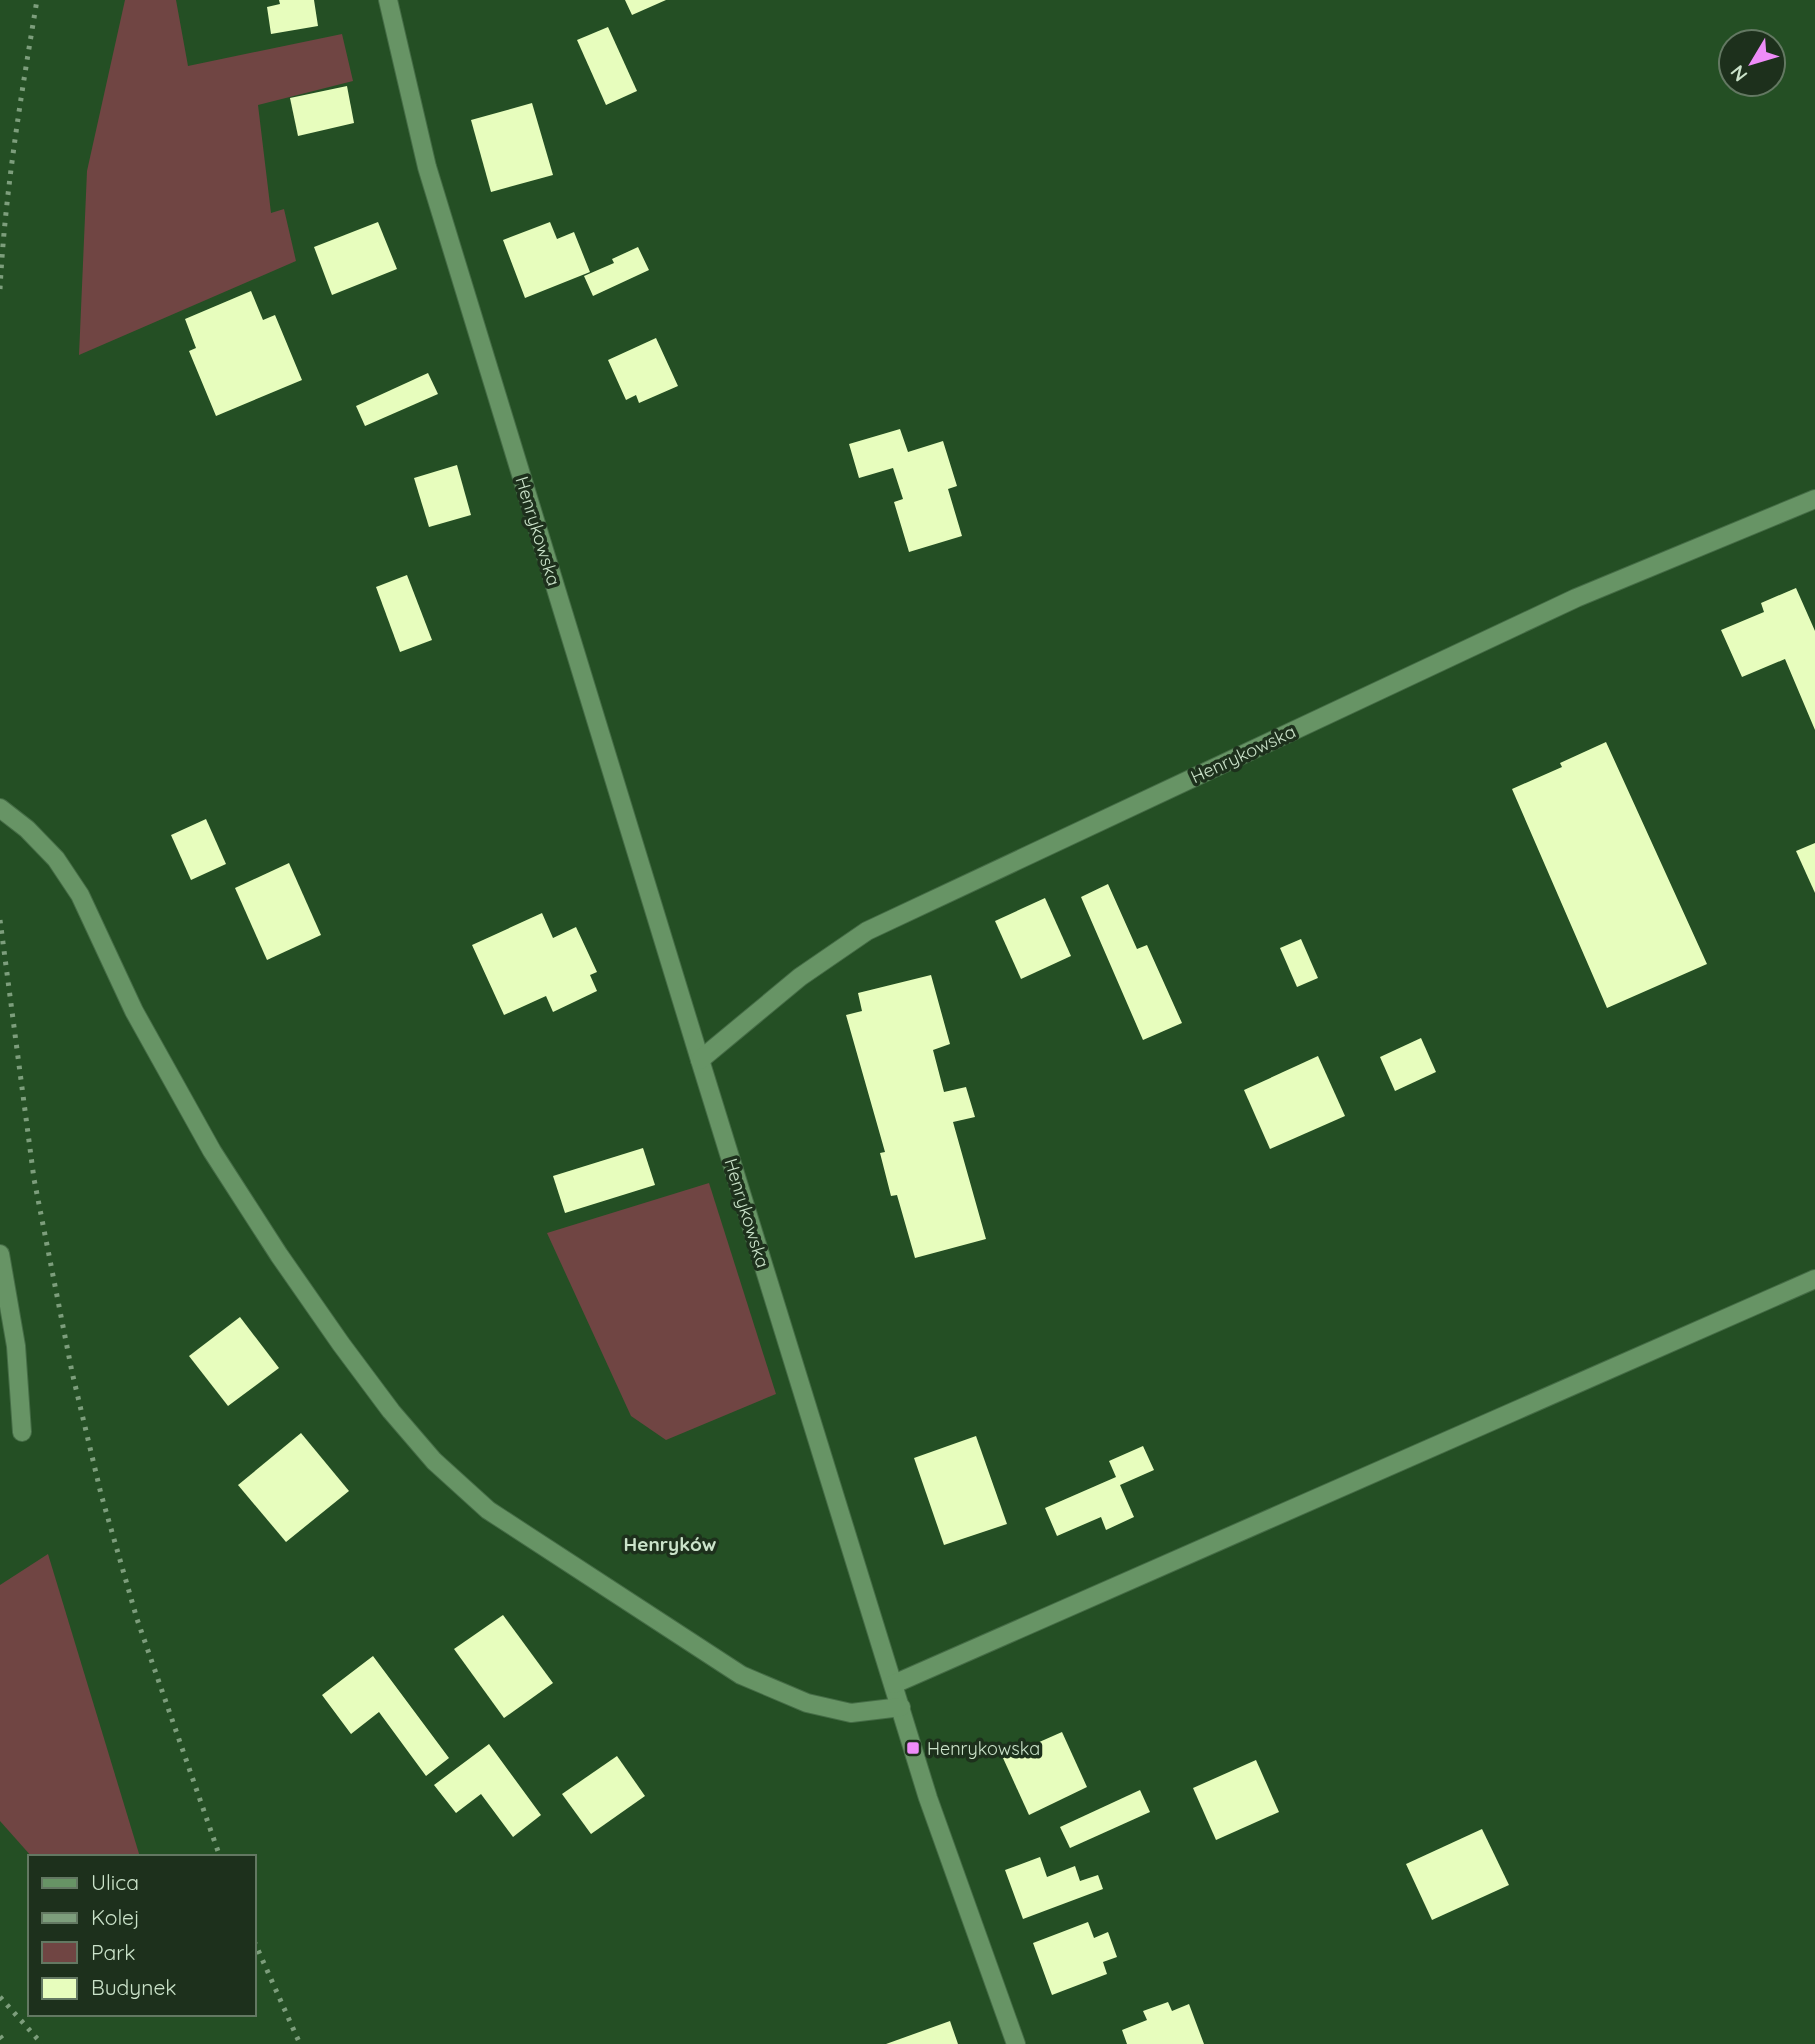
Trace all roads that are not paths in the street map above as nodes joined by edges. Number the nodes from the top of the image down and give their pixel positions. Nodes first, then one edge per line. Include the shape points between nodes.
1 (388, 0) edge
2 (1815, 499) edge
3 (0, 808) edge
4 (700, 1060) junction
5 (0, 1254) edge
6 (1815, 1279) edge
7 (22, 1432) dead end
8 (894, 1684) junction
9 (901, 1707) junction
10 (1016, 2044) edge

1 - 4 street, Henrykowska via 426,167
2 - 4 street, Henrykowska via 1576,598 867,931 800,976
3 - 9 street via 56,859 80,895 134,1011 212,1151 341,1344 434,1461 488,1510 741,1675 807,1703 851,1713
4 - 8 street, Henrykowska
5 - 7 street via 16,1346
6 - 8 street
8 - 9 street, Henrykowska
9 - 10 street, Henrykowska via 928,1798

